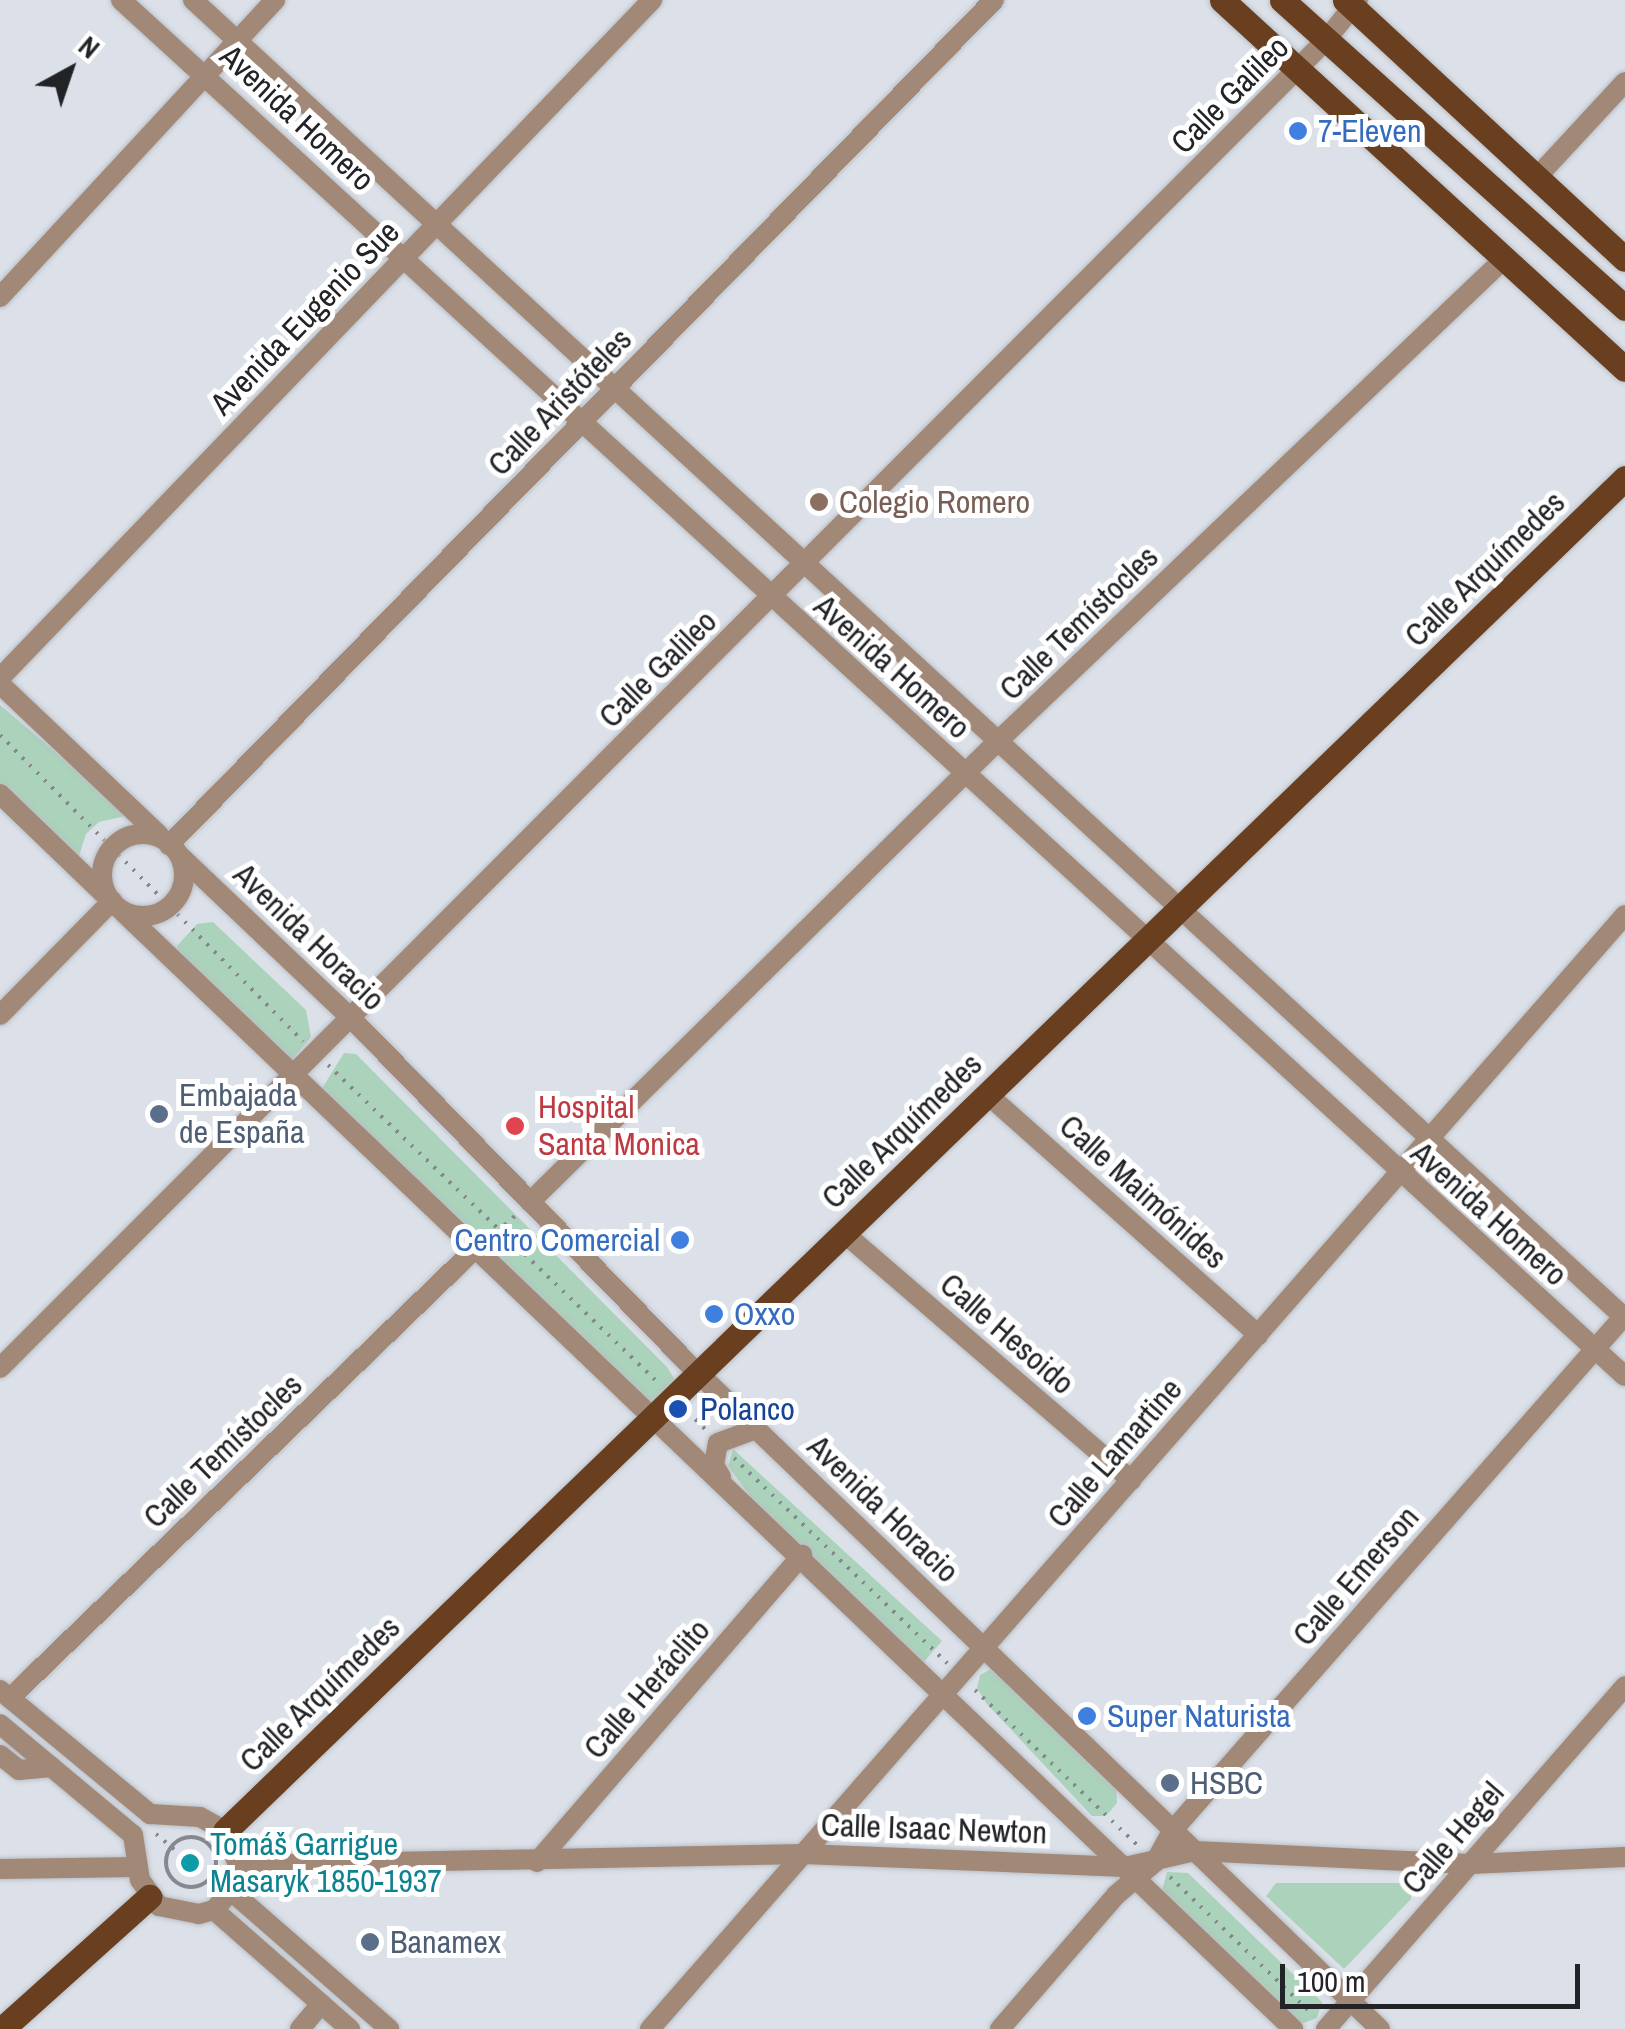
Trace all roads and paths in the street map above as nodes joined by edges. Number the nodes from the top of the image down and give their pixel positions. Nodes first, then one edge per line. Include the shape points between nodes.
1 (121, 0) edge
2 (193, 0) edge
3 (275, 0) edge
4 (652, 0) edge
5 (994, 0) edge
6 (1222, 0) edge
7 (1282, 0) edge
8 (1352, 2) edge
9 (239, 40) junction
10 (1326, 40) junction
11 (1297, 69) junction
12 (206, 75) junction
13 (1625, 82) edge
14 (1537, 177) junction
15 (437, 224) junction
16 (1625, 258) edge
17 (404, 259) junction
18 (1503, 260) junction
19 (0, 297) edge
20 (1625, 308) edge
21 (1625, 369) edge
22 (614, 390) junction
23 (580, 424) junction
24 (1625, 478) edge
25 (804, 566) junction
26 (771, 599) junction
27 (0, 681) edge
28 (998, 742) junction
29 (968, 775) junction
30 (0, 794) edge
31 (169, 845) junction
32 (112, 902) junction
33 (1180, 911) junction
34 (1625, 915) edge
35 (1148, 942) junction
36 (0, 1015) edge
37 (351, 1018) junction
38 (293, 1076) junction
39 (988, 1094) junction
40 (1430, 1137) junction
41 (1399, 1174) junction
42 (530, 1202) junction
43 (844, 1233) junction
44 (477, 1247) junction
45 (1625, 1317) edge
46 (1258, 1335) junction
47 (1595, 1349) junction
48 (0, 1368) edge
49 (699, 1374) junction
50 (1625, 1376) edge
51 (656, 1415) junction
52 (756, 1428) junction
53 (720, 1477) junction
54 (1131, 1480) junction
55 (802, 1555) junction
56 (984, 1648) junction
57 (1625, 1686) edge
58 (944, 1692) junction
59 (5, 1694) edge
60 (0, 1724) edge
61 (0, 1755) edge
62 (52, 1767) junction
63 (1173, 1830) junction
64 (224, 1831) junction
65 (1195, 1851) junction
66 (803, 1854) junction
67 (1625, 1858) edge
68 (537, 1862) junction
69 (1155, 1862) junction
70 (1470, 1864) junction
71 (238, 1865) junction
72 (138, 1867) junction
73 (0, 1869) edge
74 (1130, 1872) junction
75 (178, 1884) joint
76 (231, 1891) junction
77 (149, 1897) junction
78 (214, 1910) junction
79 (1351, 2000) junction
80 (321, 2004) junction
81 (2, 2029) edge
82 (300, 2029) edge
83 (350, 2029) edge
84 (389, 2029) edge
85 (650, 2029) edge
86 (1000, 2029) edge
87 (1293, 2029) edge
88 (1326, 2029) edge
89 (1380, 2029) edge

1 - 12 street, Avenida Homero
2 - 9 street, Avenida Homero
3 - 9 street
4 - 15 street, Avenida Eugenio Sue
5 - 22 street, Calle Aristóteles
6 - 11 main road
7 - 10 main road
8 - 10 street, Calle Galileo
8 - 14 main road
9 - 12 street
9 - 15 street, Avenida Homero
10 - 11 street, Calle Galileo
10 - 20 main road
11 - 18 main road
11 - 25 street, Calle Galileo
12 - 17 street, Avenida Homero
12 - 19 street
13 - 14 street
14 - 16 main road
15 - 17 street, Avenida Eugenio Sue
15 - 22 street, Avenida Homero
17 - 23 street, Avenida Homero
17 - 27 street, Avenida Eugenio Sue
18 - 21 main road
18 - 28 street, Calle Temístocles
22 - 23 street, Calle Aristóteles
22 - 25 street, Avenida Homero
23 - 26 street, Avenida Homero
23 - 31 street, Calle Aristóteles
24 - 33 main road, Calle Arquímedes
25 - 26 street, Calle Galileo
25 - 28 street, Avenida Homero
26 - 29 street, Avenida Homero
26 - 37 street, Calle Galileo
27 - 31 street, Avenida Horacio
28 - 29 street, Calle Temístocles
28 - 33 street, Avenida Homero
29 - 35 street, Avenida Homero
29 - 42 street, Calle Temístocles
30 - 32 street
31 - 32 street via 133,834 110,849
31 - 32 street via 186,869 179,898 154,914
31 - 37 street, Avenida Horacio
32 - 36 street
32 - 38 street
33 - 35 main road, Calle Arquímedes
33 - 40 street, Avenida Homero
34 - 40 street, Calle Lamartine
35 - 39 main road, Calle Arquímedes
35 - 41 street, Avenida Homero
37 - 38 street, Calle Galileo
37 - 42 street, Avenida Horacio
38 - 44 street
38 - 48 street, Calle Galileo
39 - 43 main road, Calle Arquímedes
39 - 46 street, Calle Maimónides
40 - 41 street, Calle Lamartine
40 - 45 street, Avenida Homero
41 - 46 street, Calle Lamartine
41 - 47 street, Avenida Homero
42 - 44 path
42 - 49 street, Avenida Horacio
43 - 49 main road, Calle Arquímedes
43 - 54 street, Calle Hesoido
44 - 51 street
44 - 59 street, Calle Temístocles
45 - 47 street, Calle Emerson
46 - 54 street, Calle Lamartine
47 - 50 street, Avenida Homero
47 - 63 street, Calle Emerson
49 - 51 main road, Calle Arquímedes
49 - 52 street, Avenida Horacio
51 - 53 street
51 - 64 main road, Calle Arquímedes
52 - 53 street via 718,1443 714,1465
52 - 56 street, Avenida Horacio
53 - 55 street
54 - 56 street, Calle Lamartine
55 - 58 street
55 - 68 street, Calle Heráclito
56 - 58 street, Calle Lamartine
56 - 63 street, Avenida Horacio
57 - 70 street, Calle Hegel
58 - 66 street, Calle Lamartine
58 - 74 street
59 - 64 street via 150,1814 200,1816
60 - 62 street
61 - 62 street via 19,1770
62 - 72 street via 133,1834
63 - 65 street, Avenida Horacio
63 - 69 street, Calle Emerson
64 - 71 street
65 - 69 street
65 - 70 street
65 - 79 street, Avenida Horacio
66 - 68 street, Calle Isaac Newton
66 - 74 street, Calle Isaac Newton
66 - 85 street, Calle Lamartine
67 - 70 street
68 - 71 street, Calle Isaac Newton
69 - 74 street, Calle Emerson
70 - 79 street, Calle Hegel
71 - 76 street
72 - 73 street
72 - 77 street
74 - 86 street, Calle Emerson
74 - 87 street
75 - 75 path via 167,1871 170,1846 192,1836 207,1842 216,1856 210,1879 195,1887
76 - 78 street
76 - 84 street
77 - 78 street via 180,1914
77 - 81 main road
78 - 80 street
79 - 88 street, Calle Hegel
79 - 89 street, Avenida Horacio
80 - 82 street
80 - 83 street

